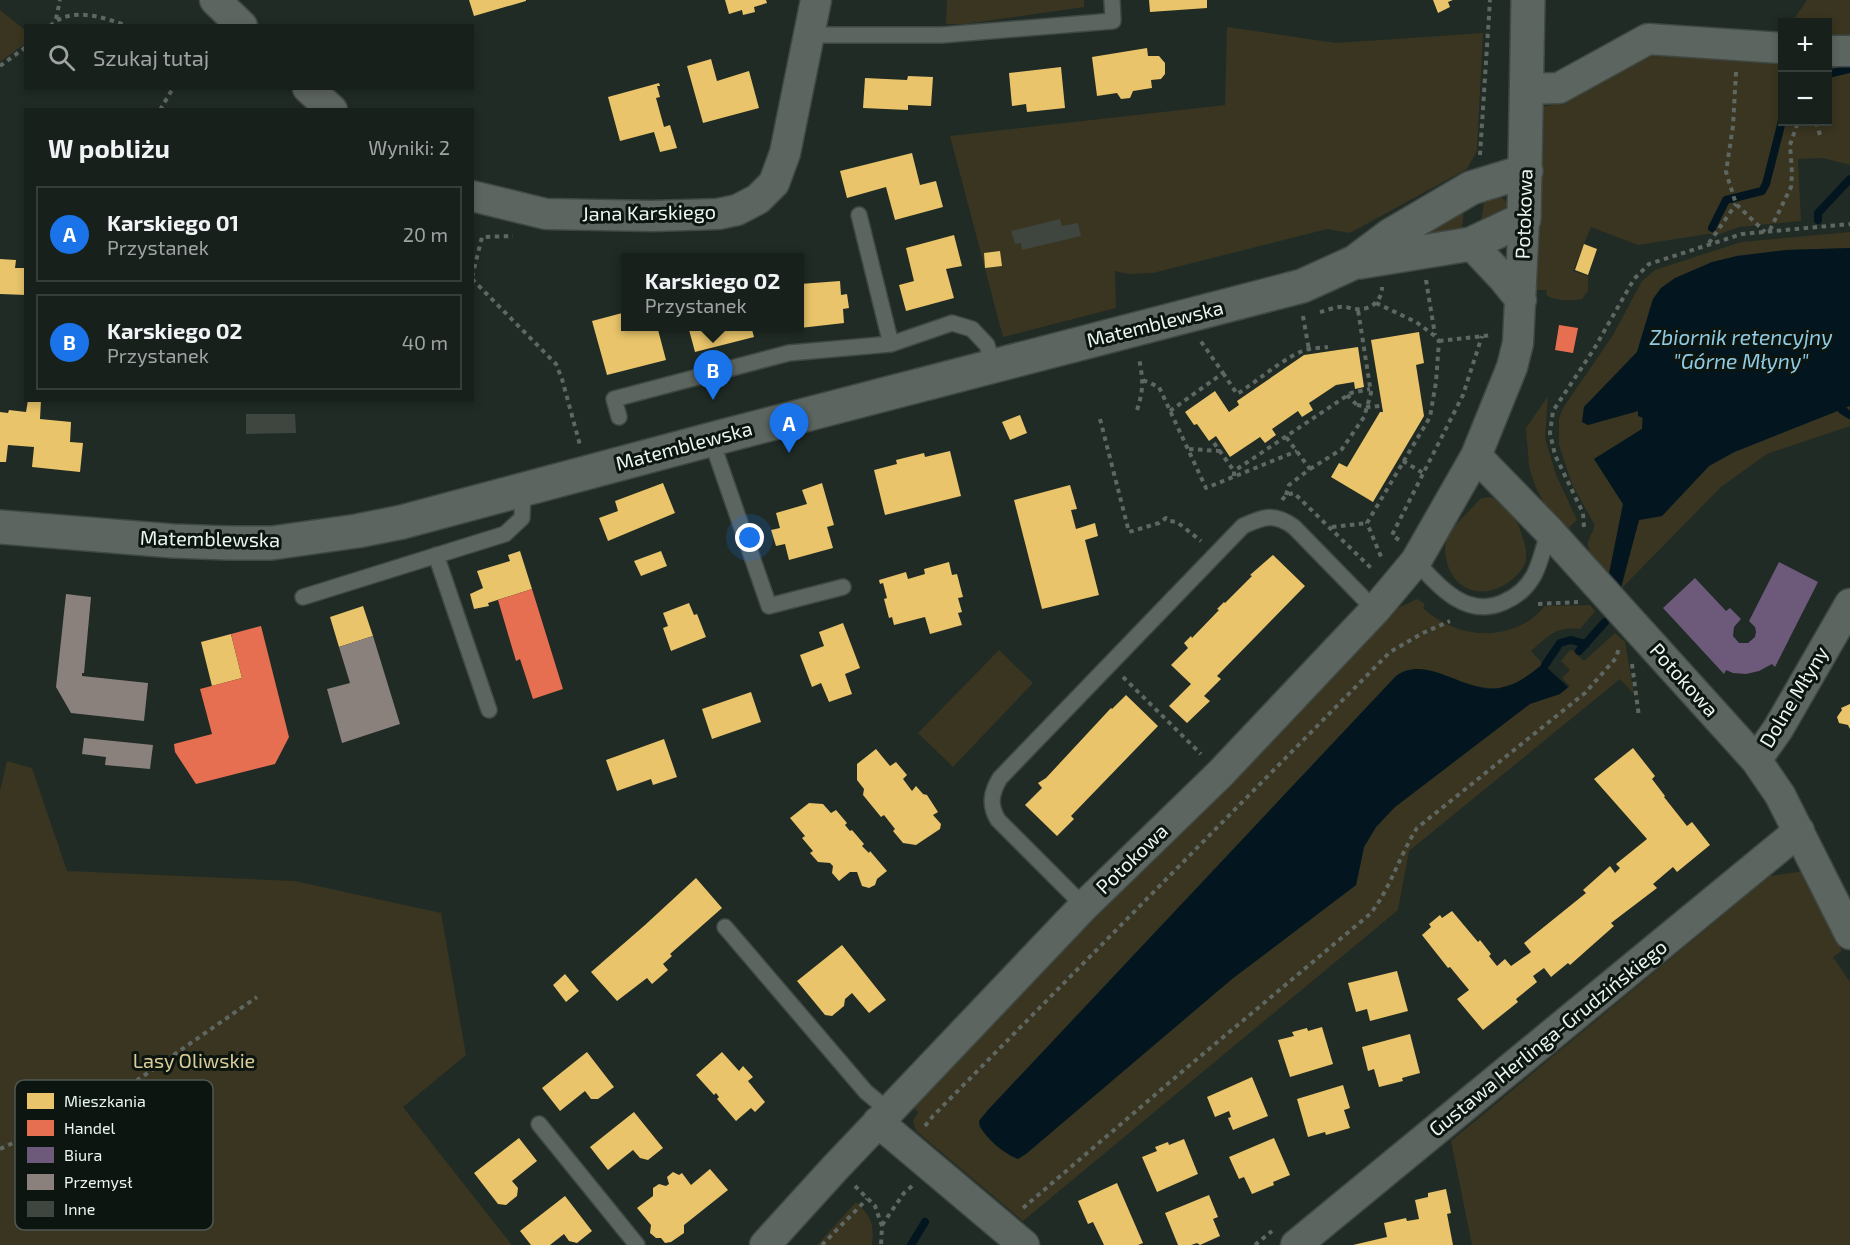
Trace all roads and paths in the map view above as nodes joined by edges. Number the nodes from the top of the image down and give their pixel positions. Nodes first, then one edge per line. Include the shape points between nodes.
1 (60, 0) edge
2 (816, 0) edge
3 (1112, 0) edge
4 (1490, 0) edge
5 (1528, 0) edge
6 (56, 20) junction
7 (52, 24) edge
8 (122, 24) edge
9 (811, 35) junction
10 (1739, 44) junction
11 (24, 48) edge
12 (1778, 48) edge
13 (1832, 51) edge
14 (1850, 51) edge
15 (0, 66) edge
16 (1526, 89) junction
17 (172, 90) edge
18 (310, 90) edge
19 (161, 108) edge
20 (330, 108) edge
21 (1797, 126) edge
22 (1817, 126) edge
23 (1820, 135) dead end
24 (1475, 162) dead end
25 (1526, 171) junction
26 (474, 196) edge
27 (1736, 204) junction
28 (859, 215) dead end
29 (1524, 219) junction
30 (1850, 224) edge
31 (1767, 231) junction
32 (518, 236) dead end
33 (1471, 244) junction
34 (1708, 244) junction
35 (1355, 262) junction
36 (474, 270) edge
37 (1425, 275) dead end
38 (474, 280) edge
39 (1521, 300) junction
40 (1376, 303) dead end
41 (1358, 310) dead end
42 (1303, 316) dead end
43 (1496, 335) dead end
44 (1435, 336) junction
45 (1482, 336) junction
46 (1198, 337) dead end
47 (1439, 342) junction
48 (891, 344) junction
49 (1328, 347) dead end
50 (1144, 349) dead end
51 (1309, 350) junction
52 (993, 365) junction
53 (1223, 373) junction
54 (1143, 380) junction
55 (1370, 389) junction
56 (1347, 395) junction
57 (1380, 406) dead end
58 (1137, 410) dead end
59 (1170, 411) junction
60 (619, 417) dead end
61 (1100, 419) dead end
62 (1286, 437) junction
63 (711, 440) junction
64 (1214, 443) dead end
65 (1189, 450) junction
66 (1220, 451) junction
67 (1297, 451) junction
68 (582, 454) dead end
69 (1476, 456) junction
70 (1403, 461) junction
71 (1310, 469) junction
72 (1423, 473) junction
73 (1234, 474) junction
74 (523, 490) junction
75 (1286, 495) dead end
76 (1367, 522) junction
77 (0, 527) edge
78 (1331, 528) dead end
79 (1194, 535) dead end
80 (1558, 542) junction
81 (1409, 552) junction
82 (436, 555) junction
83 (1383, 561) dead end
84 (843, 587) dead end
85 (303, 597) dead end
86 (1850, 604) edge
87 (1376, 610) junction
88 (1450, 621) dead end
89 (1616, 658) dead end
90 (1110, 663) junction
91 (1632, 663) dead end
92 (489, 710) dead end
93 (1640, 717) dead end
94 (1201, 754) dead end
95 (1756, 760) junction
96 (1799, 831) junction
97 (1084, 906) junction
98 (725, 927) dead end
99 (1850, 934) edge
100 (257, 997) dead end
101 (138, 1080) edge
102 (883, 1116) junction
103 (539, 1124) dead end
104 (922, 1131) dead end
105 (15, 1142) edge
106 (0, 1149) edge
107 (835, 1168) junction
108 (915, 1183) dead end
109 (867, 1198) junction
110 (882, 1226) junction
111 (1013, 1236) edge
112 (1301, 1243) edge
113 (637, 1245) edge
114 (765, 1245) edge
115 (822, 1245) edge
116 (881, 1245) edge

1 - 6 path
2 - 9 street, Jana Karskiego
3 - 9 lane via 1113,21 942,35
4 - 24 path via 1481,152
5 - 16 street, Potokowa
6 - 7 path
6 - 8 path via 72,14
9 - 26 street, Jana Karskiego via 785,153 774,183 758,199 737,210 653,216 546,214
10 - 12 street
10 - 16 street via 1648,39 1559,88
10 - 27 path via 1734,126 1726,172
11 - 15 path
13 - 14 street
16 - 25 street, Potokowa
17 - 19 path
18 - 20 street
21 - 31 path via 1790,145 1791,187
22 - 23 path
25 - 29 street, Potokowa
25 - 35 street, Matemblewska via 1471,189 1391,235
27 - 31 path
27 - 34 path
28 - 48 lane
29 - 33 street, Matemblewska
29 - 39 street, Potokowa
30 - 31 path
31 - 34 path
32 - 36 path via 482,237
33 - 35 street, Matemblewska
33 - 39 street
34 - 80 path via 1649,264 1634,279 1594,350 1553,411 1550,433 1555,455 1583,513 1584,526
35 - 52 street, Matemblewska via 1302,286
37 - 44 path
38 - 68 path via 556,364
39 - 69 street, Potokowa via 1512,367
40 - 44 path
41 - 55 path
42 - 51 path
43 - 45 path
44 - 47 path
45 - 47 path
45 - 72 path via 1462,395
46 - 53 path
47 - 70 path via 1430,417
48 - 52 lane via 952,323 972,329 987,345
48 - 60 lane via 789,353 614,399
49 - 51 path
50 - 54 path via 1139,357
51 - 53 path via 1282,361 1237,394
52 - 63 street, Matemblewska
53 - 59 path
54 - 58 path
54 - 59 path via 1159,387
55 - 56 path
55 - 71 path via 1364,417 1342,449
56 - 57 path, bridge via 1357,405
56 - 62 path
59 - 65 path
61 - 79 path via 1129,532 1166,518
62 - 67 path
62 - 73 path
63 - 74 street, Matemblewska
63 - 84 lane via 769,606
64 - 66 path
65 - 66 path
65 - 73 path via 1206,488
66 - 73 path
67 - 71 path
67 - 73 path
69 - 80 street, Potokowa
69 - 81 street, Potokowa via 1447,510
70 - 72 path
70 - 76 path
71 - 75 path via 1289,485
72 - 81 path via 1392,535
74 - 77 street, Matemblewska via 402,522 272,543 173,541
74 - 82 lane via 522,518 505,534
76 - 78 path
76 - 83 path
80 - 81 lane via 1526,587 1496,606 1463,603 1445,591
80 - 95 street, Potokowa
81 - 87 street, Potokowa
82 - 85 lane
82 - 92 lane
86 - 95 street, Dolne Młyny
87 - 90 lane via 1294,527 1285,520 1260,519 1243,526
87 - 97 street, Potokowa via 1219,776
88 - 104 path via 1390,652
89 - 111 path via 1585,693 1417,828 1403,849 1383,898 1370,914 1184,1070
90 - 94 path
90 - 97 lane via 1000,778 991,797 998,820
91 - 93 path
95 - 96 street, Potokowa
96 - 99 street, Potokowa
96 - 112 street, Gustawa Herlinga-Grudzińskiego
97 - 102 street, Potokowa
98 - 102 lane
100 - 101 path
102 - 107 street, Potokowa
102 - 111 street
103 - 113 lane
105 - 106 path
107 - 109 path
107 - 114 street, Potokowa
108 - 110 path
109 - 110 path via 875,1206
109 - 115 path
110 - 116 path

